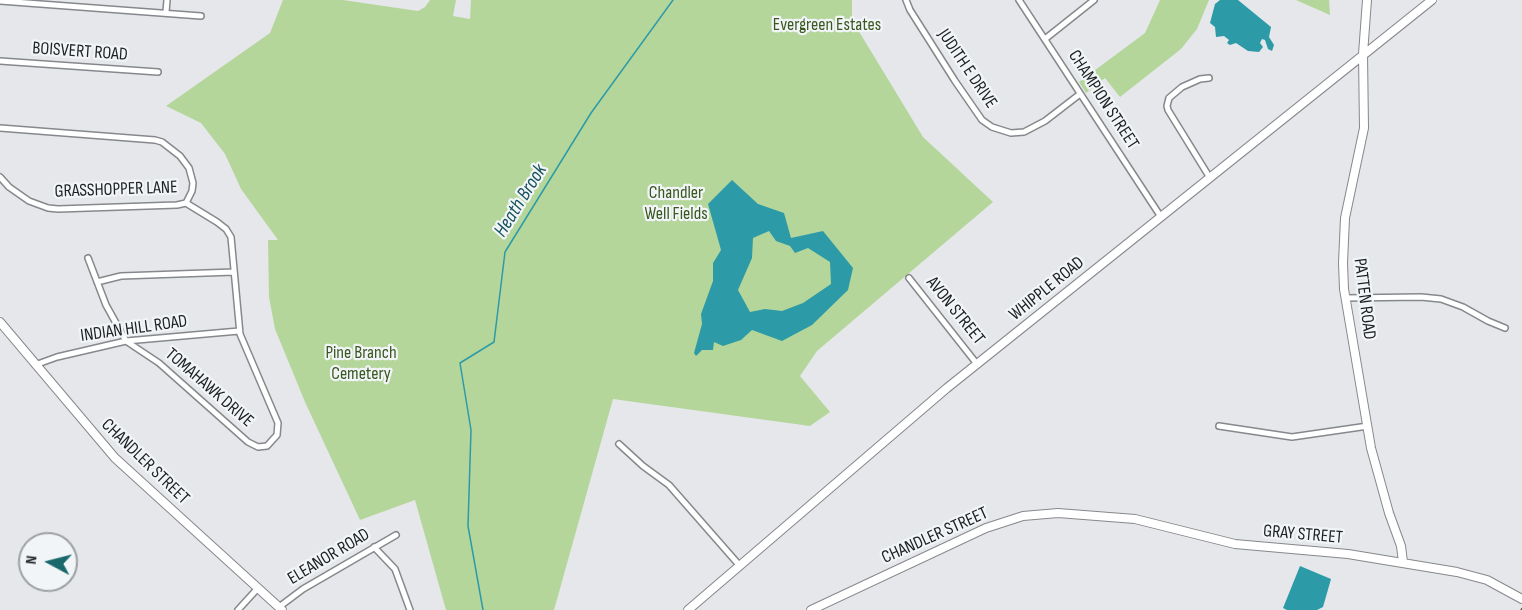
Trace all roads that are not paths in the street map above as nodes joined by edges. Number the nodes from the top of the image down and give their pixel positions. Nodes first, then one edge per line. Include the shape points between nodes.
1 (167, 0) edge
2 (906, 0) edge
3 (1019, 0) edge
4 (1094, 0) edge
5 (1367, 0) edge
6 (1432, 0) edge
7 (0, 1) edge
8 (166, 12) junction
9 (201, 16) dead end
10 (1045, 39) junction
11 (1363, 54) junction
12 (0, 61) edge
13 (158, 72) dead end
14 (1209, 78) dead end
15 (1080, 94) junction
16 (0, 128) edge
17 (0, 177) edge
18 (1210, 178) junction
19 (186, 203) junction
20 (1161, 217) junction
21 (88, 258) dead end
22 (234, 272) junction
23 (909, 278) dead end
24 (97, 282) junction
25 (1345, 298) junction
26 (0, 322) edge
27 (1505, 328) dead end
28 (239, 331) junction
29 (126, 341) junction
30 (977, 364) junction
31 (35, 365) junction
32 (1219, 426) dead end
33 (1368, 426) junction
34 (619, 444) dead end
35 (1077, 514) joint
36 (396, 535) dead end
37 (374, 547) junction
38 (1403, 562) junction
39 (740, 566) junction
40 (258, 588) junction
41 (1522, 599) edge
42 (281, 609) edge
43 (238, 610) edge
44 (410, 610) edge
45 (688, 610) edge
46 (811, 610) edge

1 - 8 street
2 - 15 street, JUDITH E DRIVE via 955,81 982,120 992,127 1024,132
3 - 10 street, CHAMPION STREET
4 - 10 street
5 - 11 street, PATTEN ROAD
6 - 11 street, WHIPPLE ROAD
7 - 8 street
8 - 9 street
10 - 15 street, CHAMPION STREET
11 - 18 street, WHIPPLE ROAD
11 - 25 street, PATTEN ROAD via 1364,128 1343,238
12 - 13 street, BOISVERT ROAD
14 - 18 street via 1182,87 1169,98 1167,106
15 - 20 street, CHAMPION STREET
16 - 19 street, GRASSHOPPER LANE via 141,137 162,142 189,168 193,183
17 - 19 street, GRASSHOPPER LANE via 18,195 48,208
18 - 20 street, WHIPPLE ROAD
19 - 22 street, TOMAHAWK DRIVE via 229,233
20 - 30 street, WHIPPLE ROAD
21 - 24 street, TOMAHAWK DRIVE
22 - 24 street via 121,276
22 - 28 street, TOMAHAWK DRIVE
23 - 30 street, AVON STREET
24 - 29 street, TOMAHAWK DRIVE
25 - 27 street via 1441,299
25 - 33 street, PATTEN ROAD
26 - 31 street, CHANDLER STREET
28 - 29 street, INDIAN HILL ROAD
28 - 29 street, TOMAHAWK DRIVE via 278,423 276,437 263,447 248,442 159,363
29 - 31 street, INDIAN HILL ROAD via 45,359
30 - 39 street, WHIPPLE ROAD
31 - 40 street, CHANDLER STREET via 115,458
32 - 33 street via 1292,437
33 - 38 street, PATTEN ROAD
34 - 39 street via 676,492
35 - 38 street, GRAY STREET via 1145,521 1235,544
35 - 46 street, CHANDLER STREET via 1043,513 1008,520
36 - 37 street, ELEANOR ROAD
37 - 42 street, ELEANOR ROAD via 303,589
37 - 44 street via 395,569
38 - 41 street, GRAY STREET via 1471,575
39 - 45 street, WHIPPLE ROAD
40 - 42 street, CHANDLER STREET
40 - 43 street

